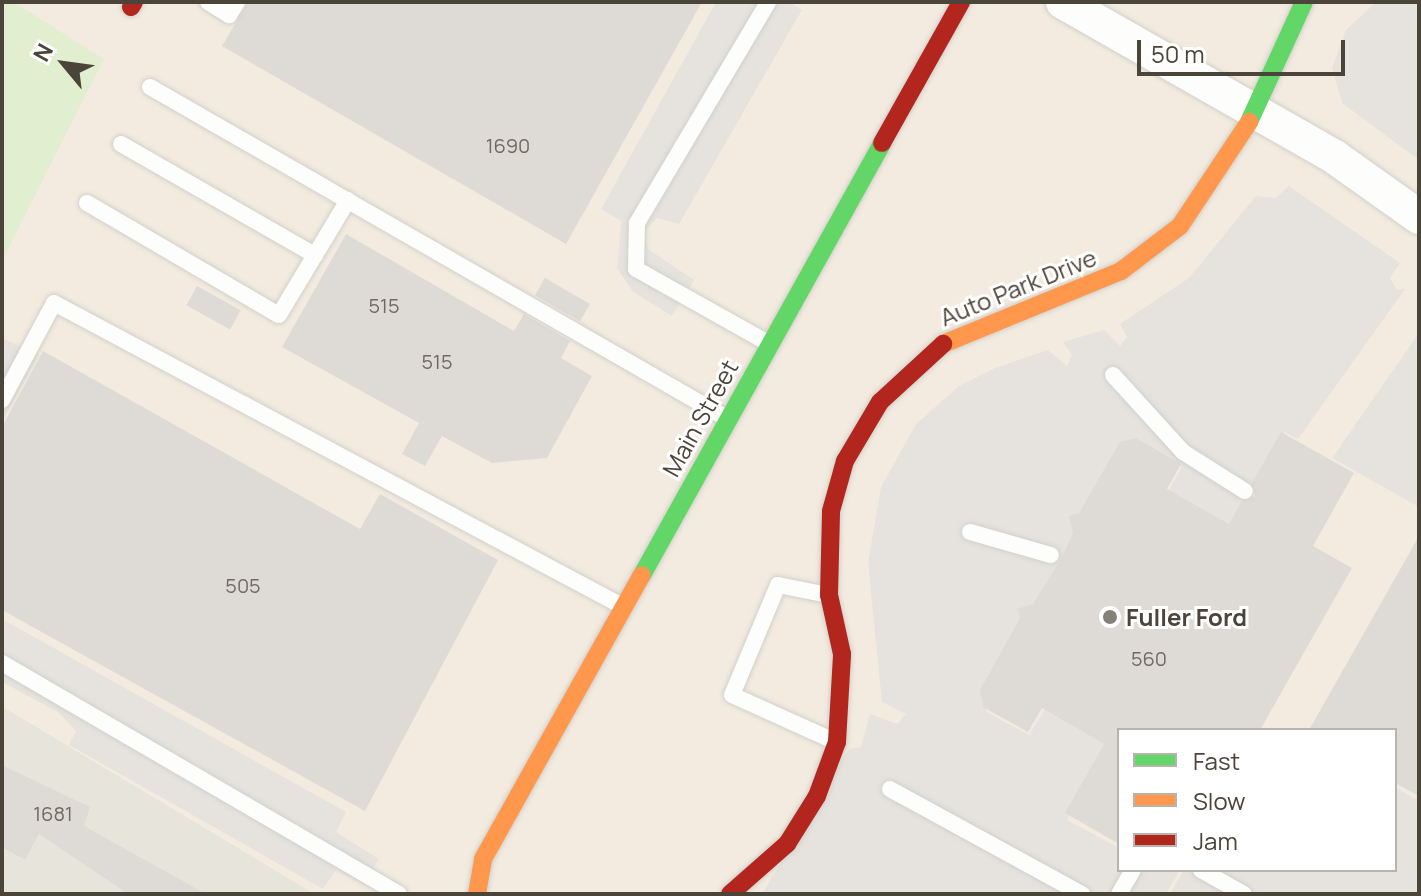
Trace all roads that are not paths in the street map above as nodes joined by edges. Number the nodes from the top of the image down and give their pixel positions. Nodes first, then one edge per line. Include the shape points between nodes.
1 (208, 2) edge
2 (237, 2) edge
3 (768, 2) edge
4 (961, 2) edge
5 (1063, 2) edge
6 (1304, 2) edge
7 (150, 87) dead end
8 (1254, 114) junction
9 (121, 144) dead end
10 (348, 200) junction
11 (87, 203) dead end
12 (1419, 217) edge
13 (315, 255) junction
14 (769, 344) junction
15 (1113, 375) dead end
16 (2, 400) edge
17 (728, 419) junction
18 (1245, 491) dead end
19 (970, 532) dead end
20 (1051, 555) dead end
21 (829, 595) junction
22 (623, 607) junction
23 (2, 663) edge
24 (837, 742) junction
25 (890, 789) dead end
26 (483, 859) junction
27 (1132, 872) edge
28 (1205, 872) edge
29 (462, 876) dead end
30 (399, 894) edge
31 (477, 894) edge
32 (730, 894) edge
33 (1082, 894) edge
34 (1119, 894) edge
35 (1244, 894) edge

1 - 2 lane via 229,15
3 - 14 lane via 637,223 636,269
4 - 14 street, Main Street
5 - 8 street
6 - 8 street, Auto Park Drive
7 - 10 lane
8 - 12 street via 1336,158
8 - 21 street, Auto Park Drive via 1195,209 1142,258 934,348 880,402 845,461 831,511
9 - 13 lane
10 - 13 lane
10 - 17 lane
11 - 13 lane via 279,315
14 - 17 street, Main Street
15 - 18 lane via 1183,452
16 - 22 lane via 54,303
17 - 22 street, Main Street
19 - 20 lane
21 - 24 street, Auto Park Drive via 842,654
21 - 24 lane via 778,585 732,695
22 - 26 street, Main Street
23 - 30 lane
24 - 32 street, Auto Park Drive via 817,796 787,844
25 - 33 lane
26 - 29 street, Main Street
26 - 31 street, Main Street
27 - 34 lane
28 - 35 lane

